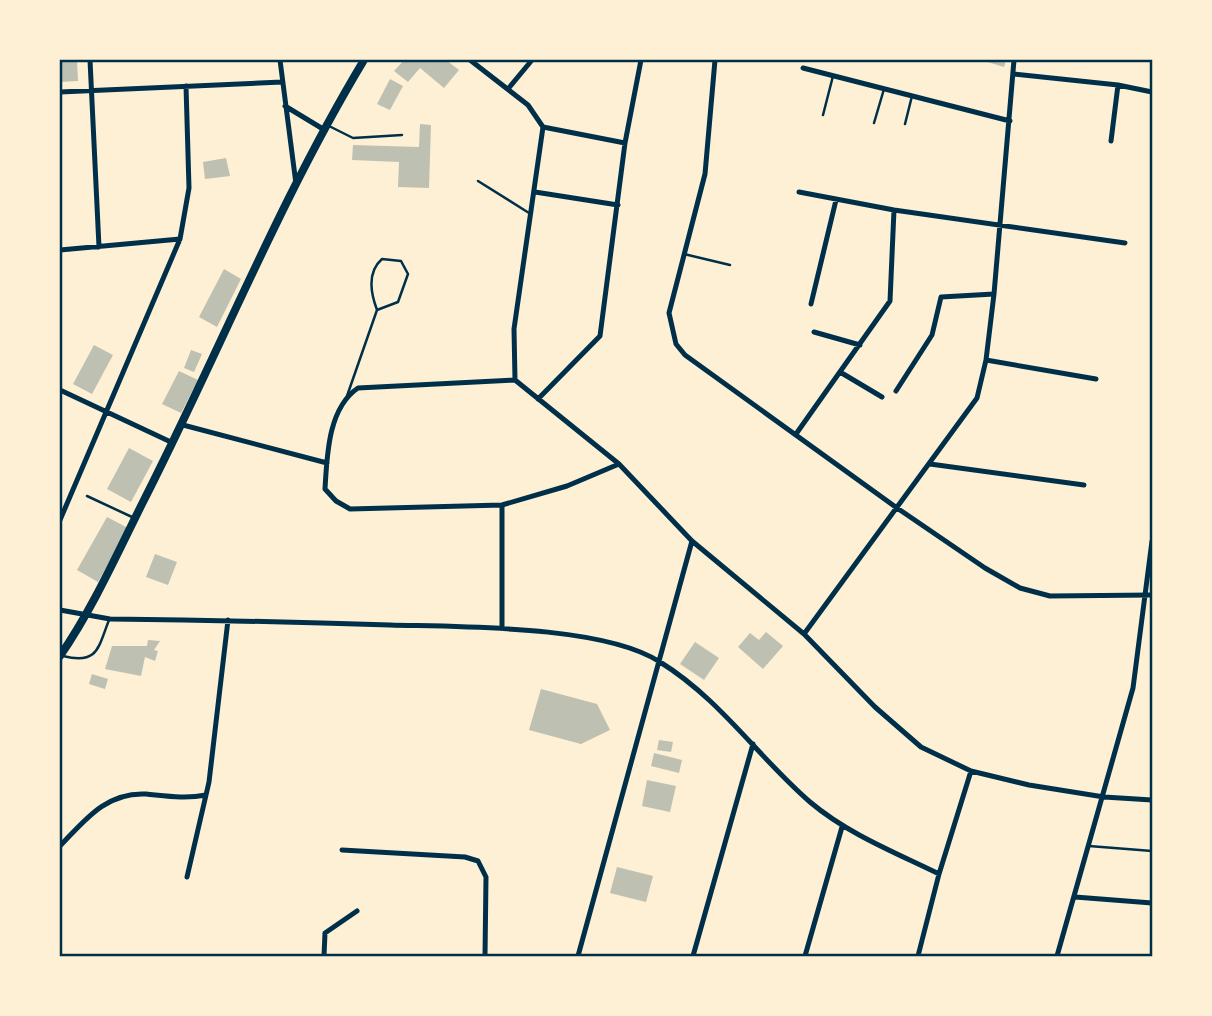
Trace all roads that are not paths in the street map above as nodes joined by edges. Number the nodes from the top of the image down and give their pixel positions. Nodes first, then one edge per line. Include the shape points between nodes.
1 (90, 60) edge
2 (279, 60) edge
3 (364, 60) edge
4 (470, 60) edge
5 (531, 60) edge
6 (641, 60) edge
7 (715, 60) edge
8 (1014, 60) edge
9 (803, 68) dead end
10 (1014, 75) junction
11 (833, 76) junction
12 (282, 82) junction
13 (1118, 85) junction
14 (186, 86) junction
15 (508, 89) junction
16 (884, 89) junction
17 (92, 91) junction
18 (60, 92) edge
19 (1153, 92) edge
20 (912, 96) junction
21 (285, 106) junction
22 (823, 115) dead end
23 (1010, 121) junction
24 (874, 123) dead end
25 (905, 124) dead end
26 (325, 127) junction
27 (543, 127) junction
28 (402, 135) dead end
29 (1111, 141) dead end
30 (625, 143) junction
31 (478, 181) dead end
32 (296, 184) junction
33 (536, 191) junction
34 (799, 192) dead end
35 (836, 200) junction
36 (618, 205) junction
37 (894, 210) junction
38 (532, 215) junction
39 (1001, 226) junction
40 (180, 239) junction
41 (1125, 243) dead end
42 (99, 247) junction
43 (60, 250) edge
44 (684, 254) junction
45 (730, 265) dead end
46 (994, 294) junction
47 (811, 304) dead end
48 (377, 310) junction
49 (814, 332) dead end
50 (860, 345) junction
51 (986, 360) junction
52 (840, 372) junction
53 (1096, 379) dead end
54 (516, 380) junction
55 (60, 390) edge
56 (896, 391) dead end
57 (346, 396) junction
58 (882, 397) dead end
59 (538, 399) junction
60 (108, 411) junction
61 (183, 425) junction
62 (796, 434) junction
63 (173, 443) junction
64 (327, 463) junction
65 (619, 464) junction
66 (930, 464) junction
67 (1084, 485) dead end
68 (87, 496) dead end
69 (502, 505) junction
70 (897, 508) junction
71 (60, 517) edge
72 (135, 519) junction
73 (692, 541) junction
74 (1153, 541) edge
75 (1153, 595) edge
76 (1145, 596) junction
77 (60, 610) edge
78 (86, 615) junction
79 (110, 619) junction
80 (228, 620) junction
81 (502, 628) junction
82 (804, 634) junction
83 (60, 656) edge
84 (659, 660) junction
85 (753, 744) junction
86 (971, 771) junction
87 (206, 795) junction
88 (1104, 797) junction
89 (1153, 800) edge
90 (842, 827) junction
91 (60, 846) edge
92 (1089, 846) junction
93 (342, 850) dead end
94 (1153, 851) edge
95 (939, 874) junction
96 (187, 877) dead end
97 (1075, 897) junction
98 (1153, 903) edge
99 (357, 911) dead end
100 (324, 957) edge
101 (485, 957) edge
102 (578, 957) edge
103 (693, 957) edge
104 (805, 957) edge
105 (918, 957) edge
106 (1057, 957) edge

1 - 17 street
2 - 12 street
3 - 26 main road
4 - 15 street
5 - 15 street
6 - 30 street
7 - 44 street via 705,174
8 - 10 street
9 - 11 street
10 - 13 street
10 - 23 street
11 - 16 street
11 - 22 lane
12 - 14 street
12 - 21 street
13 - 19 street
13 - 29 street
14 - 17 street
14 - 40 street via 188,188
15 - 27 street via 528,105
16 - 20 street
16 - 24 lane
17 - 18 street
17 - 42 street
20 - 23 street
20 - 25 lane
21 - 26 street
21 - 32 street
23 - 39 street
26 - 28 lane via 353,138
26 - 32 main road
27 - 30 street
27 - 33 street
30 - 36 street
31 - 38 lane
32 - 61 main road
33 - 36 street
33 - 38 street
34 - 35 street
35 - 37 street
35 - 47 street
36 - 59 street via 600,336
37 - 39 street
37 - 50 street via 890,301
38 - 54 street via 514,329
39 - 41 street
39 - 46 street
40 - 42 street
40 - 60 street
42 - 43 street
44 - 45 lane
44 - 62 street via 669,313 676,344
46 - 51 street
46 - 56 street via 941,297 932,335
48 - 48 lane via 398,302 408,274 401,261 382,259 377,263 371,284
48 - 57 lane
49 - 50 street
50 - 52 street
51 - 53 street
51 - 66 street via 977,398
52 - 58 street
52 - 62 street
54 - 57 street via 358,388
54 - 59 street
55 - 60 street
57 - 64 street via 339,405
59 - 65 street
60 - 63 street
60 - 71 street
61 - 63 main road
61 - 64 street
62 - 70 street
63 - 72 main road
64 - 69 street via 326,489 336,502 350,509
65 - 69 street via 567,486
65 - 73 street
66 - 67 street
66 - 70 street
68 - 72 lane
69 - 81 street
70 - 76 street via 985,568 1033,593
70 - 82 street
72 - 78 main road
73 - 82 street
73 - 84 street
74 - 76 street
75 - 76 street
76 - 88 street via 1133,688
77 - 78 street
78 - 79 street
78 - 83 main road
79 - 80 street
79 - 83 lane via 97,653 89,659
80 - 81 street
80 - 87 street
81 - 84 street via 583,638
82 - 86 street via 920,747
84 - 85 street via 709,697
84 - 102 street
85 - 90 street
85 - 103 street
86 - 88 street
86 - 95 street
87 - 91 street via 120,796 100,805
87 - 96 street
88 - 89 street
88 - 92 street
90 - 95 street
90 - 104 street
92 - 94 lane
92 - 97 street
93 - 101 street via 478,861 486,877
95 - 105 street
97 - 98 street
97 - 106 street
99 - 100 street via 325,933

